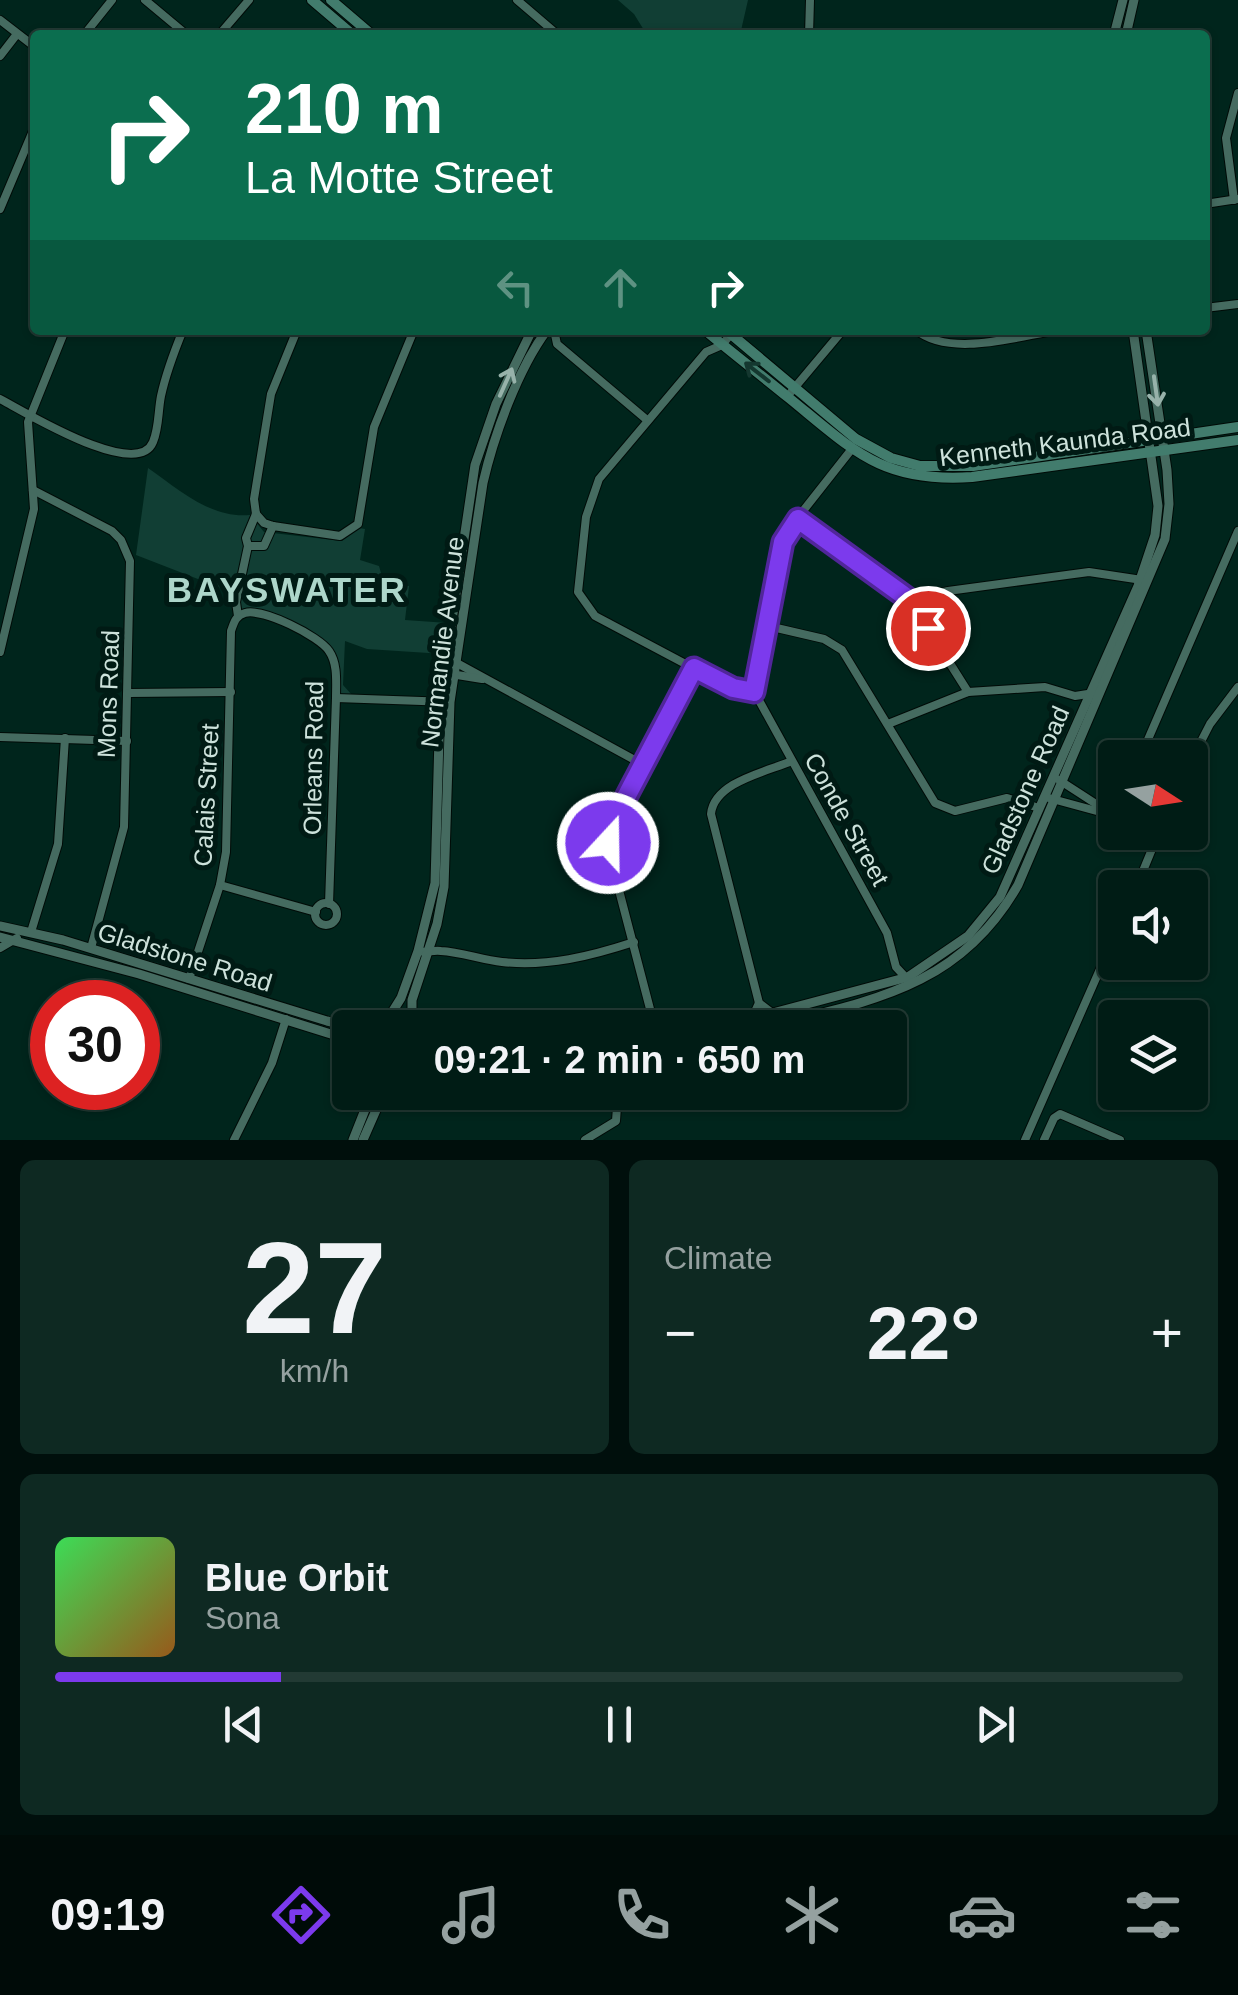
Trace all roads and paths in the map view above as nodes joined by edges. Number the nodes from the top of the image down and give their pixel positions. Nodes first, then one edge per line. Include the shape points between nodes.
1 (112, 0) edge
2 (145, 0) edge
3 (249, 0) edge
4 (312, 0) edge
5 (331, 0) edge
6 (517, 0) edge
7 (810, 0) edge
8 (1123, 0) edge
9 (1134, 0) edge
10 (0, 20) edge
11 (88, 30) edge
12 (181, 30) edge
13 (223, 30) edge
14 (347, 30) edge
15 (366, 30) edge
16 (552, 30) edge
17 (809, 30) edge
18 (1115, 30) edge
19 (1127, 30) edge
20 (18, 34) junction
21 (30, 43) edge
22 (0, 56) edge
23 (1238, 93) edge
24 (30, 138) edge
25 (1236, 200) edge
26 (1210, 203) edge
27 (0, 209) edge
28 (1238, 304) edge
29 (1210, 307) edge
30 (63, 335) edge
31 (181, 335) edge
32 (294, 335) edge
33 (412, 335) edge
34 (529, 335) edge
35 (530, 335) edge
36 (545, 335) edge
37 (552, 335) edge
38 (709, 335) edge
39 (713, 335) edge
40 (727, 335) edge
41 (732, 335) edge
42 (839, 335) edge
43 (926, 335) edge
44 (1023, 335) edge
45 (1134, 335) edge
46 (1147, 335) edge
47 (536, 344) junction
48 (557, 344) junction
49 (722, 345) junction
50 (706, 352) junction
51 (791, 392) junction
52 (0, 399) edge
53 (30, 414) junction
54 (648, 420) junction
55 (1238, 427) edge
56 (486, 431) junction
57 (497, 435) junction
58 (1161, 438) junction
59 (1146, 440) junction
60 (1238, 440) edge
61 (851, 450) junction
62 (1164, 452) junction
63 (1149, 453) junction
64 (1008, 467) junction
65 (34, 490) junction
66 (256, 514) junction
67 (798, 519) junction
68 (272, 526) junction
69 (1238, 531) edge
70 (248, 546) junction
71 (1124, 577) junction
72 (1145, 581) junction
73 (910, 600) junction
74 (1136, 602) junction
75 (5, 612) edge
76 (241, 615) junction
77 (768, 626) junction
78 (0, 652) edge
79 (450, 661) junction
80 (694, 668) junction
81 (448, 674) junction
82 (486, 680) junction
83 (1238, 687) edge
84 (232, 692) junction
85 (754, 692) junction
86 (968, 692) junction
87 (129, 693) junction
88 (1095, 694) junction
89 (1075, 696) junction
90 (336, 698) junction
91 (445, 702) junction
92 (1087, 712) junction
93 (888, 724) junction
94 (0, 738) edge
95 (65, 738) junction
96 (1148, 740) edge
97 (1202, 740) edge
98 (126, 741) junction
99 (792, 761) junction
100 (642, 764) junction
101 (1058, 779) junction
102 (1050, 799) junction
103 (1098, 805) edge
104 (1039, 808) junction
105 (1098, 810) edge
106 (1034, 819) junction
107 (1045, 824) junction
108 (220, 885) junction
109 (328, 904) junction
110 (316, 912) junction
111 (0, 926) edge
112 (18, 934) junction
113 (0, 937) edge
114 (36, 937) junction
115 (634, 942) junction
116 (427, 946) junction
117 (0, 948) edge
118 (90, 952) junction
119 (896, 967) junction
120 (1098, 974) edge
121 (909, 982) junction
122 (188, 983) junction
123 (890, 988) junction
124 (760, 1003) junction
125 (391, 1010) edge
126 (411, 1010) edge
127 (651, 1010) edge
128 (759, 1010) edge
129 (768, 1010) edge
130 (786, 1010) edge
131 (820, 1010) edge
132 (287, 1015) junction
133 (332, 1023) edge
134 (332, 1033) edge
135 (365, 1110) edge
136 (376, 1110) edge
137 (616, 1110) edge
138 (1099, 1136) edge
139 (234, 1140) edge
140 (353, 1140) edge
141 (363, 1140) edge
142 (585, 1140) edge
143 (1026, 1140) edge
144 (1044, 1140) edge
145 (1120, 1140) edge

1 - 11 street
2 - 12 street
3 - 13 street
4 - 14 main road
5 - 15 main road
6 - 16 street
7 - 17 street
8 - 18 street
9 - 19 street
10 - 20 street
20 - 21 street
20 - 22 street
23 - 25 street via 1226,138
24 - 27 street
25 - 26 street
28 - 29 street
30 - 53 street
31 - 53 street via 148,451 106,450
32 - 66 street, Calais Street via 271,394
33 - 68 street via 374,427 358,524 340,536
56 -> 34 street, Normandie Avenue
35 - 47 street
36 - 47 street, Normandie Avenue
37 - 48 street
38 - 50 street
39 - 49 main road, Kenneth Kaunda Road
40 - 49 street
41 - 51 main road, Kenneth Kaunda Road
42 - 51 street
43 - 44 street via 960,344
45 - 59 street, Gladstone Road
46 -> 58 street, Gladstone Road
47 - 48 street
47 - 57 street, Normandie Avenue
48 - 54 street
49 - 50 street
51 -> 49 main road, Kenneth Kaunda Road
50 - 54 street
51 - 61 main road, Kenneth Kaunda Road
51 - 64 main road, Kenneth Kaunda Road via 891,458 920,466
52 - 53 street
53 - 65 street
54 - 80 street via 599,478 586,517 578,592 595,616
55 - 58 main road, Kenneth Kaunda Road
56 - 57 street
56 - 79 street, Normandie Avenue via 475,465
57 - 79 street, Normandie Avenue
58 - 59 main road, Kenneth Kaunda Road
58 - 62 street, Gladstone Road
59 - 63 street, Gladstone Road
59 - 64 main road, Kenneth Kaunda Road
60 - 62 main road, Kenneth Kaunda Road
61 - 64 main road, Kenneth Kaunda Road via 921,477
61 - 67 street
62 - 63 main road, Kenneth Kaunda Road
62 - 72 street, Gladstone Road via 1169,518
63 - 64 main road, Kenneth Kaunda Road
63 - 72 street, Gladstone Road via 1158,519
65 - 75 street
65 - 87 street, Mons Road via 104,526 125,546 131,570
66 - 68 street
66 - 70 street, Calais Street
67 - 73 street
67 - 77 street via 783,542
68 - 70 street via 264,546
69 - 96 street
70 - 76 street, Calais Street via 236,602
71 - 72 street
71 - 73 street via 1089,572
71 - 74 street
72 - 74 street, Gladstone Road
73 - 86 street
74 - 88 street, Gladstone Road
75 - 78 street
76 - 84 street, Calais Street via 232,631
76 - 90 street, Orleans Road via 264,615 319,640 335,664
77 - 85 street
77 - 93 street via 842,650
79 - 81 street, Normandie Avenue
79 - 82 street
80 - 85 street
80 - 100 street
81 - 82 street
81 - 91 street, Normandie Avenue
82 - 100 street
83 - 97 street
84 - 87 street
84 - 108 street, Calais Street
85 - 99 street, Conde Street
86 - 89 street via 1045,687
86 - 93 street
87 - 98 street, Mons Road
88 - 89 street
88 - 92 street, Gladstone Road
89 - 92 street
90 - 91 street
90 - 109 street, Orleans Road
91 - 116 street, Normandie Avenue via 446,862 441,907
92 - 101 street, Gladstone Road
93 - 104 street via 942,807 964,810 1008,798
94 - 95 street
95 - 98 street
95 - 114 street via 58,844
98 - 118 street, Mons Road via 123,839
99 - 119 street, Conde Street via 887,933
99 - 124 street via 726,790 712,804
100 - 115 street via 608,836
101 - 102 street, Gladstone Road
101 - 103 street
102 - 104 street, Gladstone Road
102 - 105 street
102 - 107 street, Gladstone Road
104 - 106 street, Gladstone Road
106 - 107 street
106 - 121 street, Gladstone Road via 989,912
107 - 121 street, Gladstone Road via 997,918 960,956
108 - 110 street
108 - 122 street, Calais Street
109 - 110 street
109 - 110 street via 337,912 332,923 320,923
111 - 112 street, Gladstone Road
112 - 113 street, Gladstone Road
112 - 114 street, Gladstone Road
112 - 117 street
114 - 118 street, Gladstone Road
115 - 116 street via 527,964
115 - 127 street
116 - 125 street, Normandie Avenue
116 - 126 street, Normandie Avenue
118 - 122 street, Gladstone Road
119 - 121 street
119 - 123 street
120 - 143 street
121 - 123 street, Gladstone Road
122 - 132 street, Gladstone Road
123 - 130 street, Gladstone Road
123 - 131 street, Gladstone Road
124 - 128 street
124 - 129 street
132 - 133 street, Gladstone Road
132 - 134 street, Gladstone Road
132 - 139 street
135 - 140 street
136 - 141 street
137 - 142 street via 615,1122
138 - 144 street via 1060,1114
138 - 145 street

